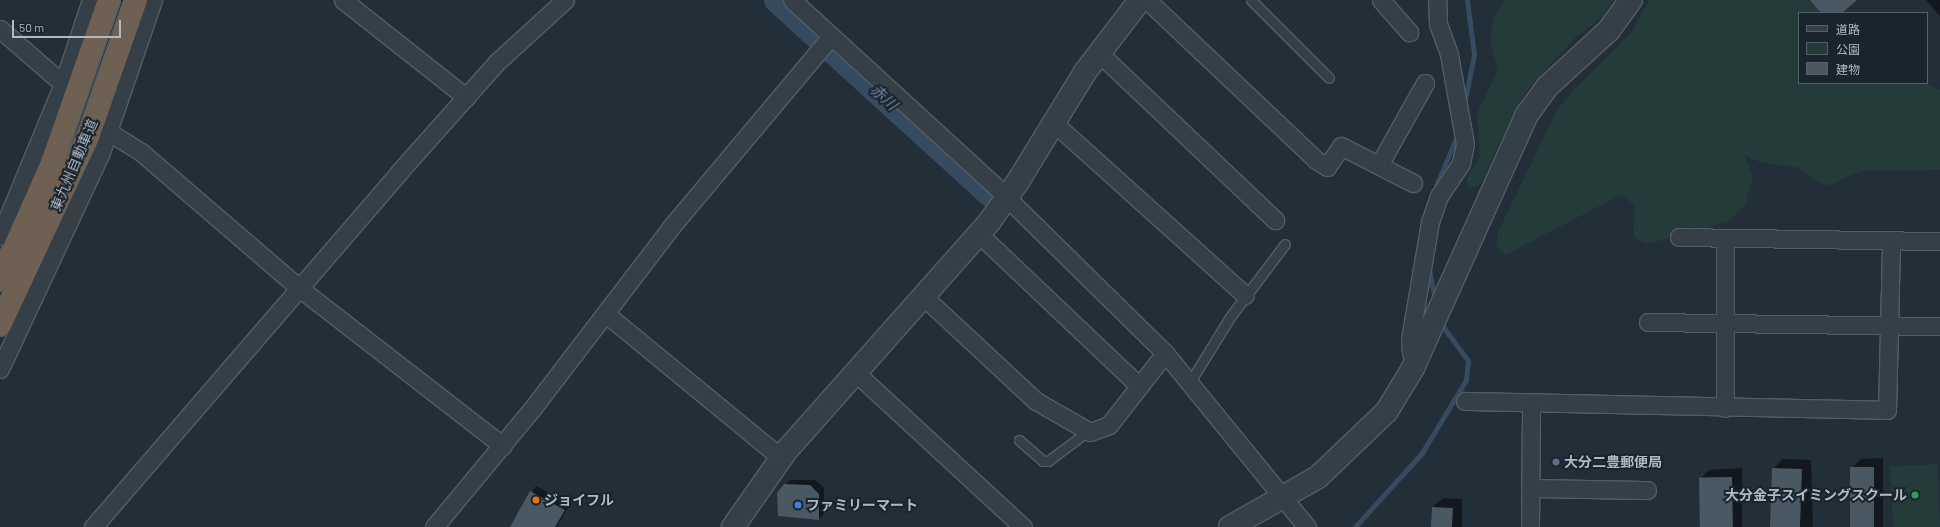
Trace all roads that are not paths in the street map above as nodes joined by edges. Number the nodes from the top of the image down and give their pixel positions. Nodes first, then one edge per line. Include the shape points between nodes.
1 (91, 0) edge
2 (109, 0) edge
3 (136, 0) edge
4 (153, 0) edge
5 (344, 0) edge
6 (565, 0) edge
7 (792, 0) edge
8 (1140, 0) edge
9 (1147, 0) edge
10 (1251, 0) edge
11 (1381, 0) edge
12 (1436, 0) edge
13 (1631, 0) edge
14 (0, 29) edge
15 (1409, 32) dead end
16 (831, 36) junction
17 (1099, 53) junction
18 (1329, 78) dead end
19 (1426, 83) dead end
20 (63, 84) junction
21 (466, 97) junction
22 (1054, 123) junction
23 (110, 132) junction
24 (1379, 165) junction
25 (1413, 183) dead end
26 (1007, 198) junction
27 (1275, 220) dead end
28 (979, 234) junction
29 (0, 236) edge
30 (1680, 237) dead end
31 (1725, 239) junction
32 (1891, 241) junction
33 (1940, 241) edge
34 (1285, 244) dead end
35 (0, 280) edge
36 (298, 287) junction
37 (1246, 295) junction
38 (924, 297) junction
39 (606, 314) junction
40 (1648, 322) dead end
41 (1726, 323) junction
42 (0, 325) edge
43 (1890, 326) junction
44 (1940, 326) edge
45 (1165, 353) junction
46 (1417, 357) junction
47 (0, 369) edge
48 (856, 373) junction
49 (1190, 382) junction
50 (1139, 386) junction
51 (1465, 401) dead end
52 (1531, 404) junction
53 (1725, 408) junction
54 (1088, 431) junction
55 (1019, 440) dead end
56 (503, 446) junction
57 (781, 458) junction
58 (1530, 488) junction
59 (1647, 490) dead end
60 (1283, 497) junction
61 (93, 527) edge
62 (434, 527) edge
63 (733, 527) edge
64 (1023, 527) edge
65 (1230, 527) edge
66 (1306, 527) edge
67 (1530, 527) edge

1 - 20 street
2 - 35 highway, 東九州自動車道 via 52,163
3 - 42 highway, 東九州自動車道 via 88,137
4 - 23 street
5 - 21 street
6 - 21 street via 497,62
7 - 16 street
8 - 17 street
9 - 24 street via 1316,160 1327,167 1341,146
10 - 18 lane
11 - 15 street
12 - 46 street via 1438,24 1449,54 1465,144 1461,163 1439,196 1430,222 1410,339 1411,353
13 - 46 street via 1609,30 1547,87 1526,116
14 - 20 street
16 - 26 street
16 - 39 street via 671,227
17 - 22 street
17 - 27 street
19 - 24 street
20 - 29 street
21 - 36 street
22 - 26 street
22 - 37 street
23 - 36 street via 141,152
23 - 47 street via 56,255
24 - 25 street
26 - 28 street
26 - 45 street
28 - 38 street
28 - 50 street
30 - 31 street
31 - 32 street
31 - 41 street
32 - 33 street
32 - 43 street
34 - 37 lane
36 - 56 street
36 - 61 street
37 - 49 lane
38 - 48 street
38 - 54 street via 1036,401
39 - 56 street
39 - 57 street
40 - 41 street
41 - 43 street
41 - 53 street
43 - 44 street
43 - 53 street via 1886,410
45 - 49 street
45 - 50 street
46 - 60 street via 1399,394 1377,421 1329,468
48 - 57 street
48 - 64 street
49 - 60 street
50 - 54 street via 1108,425 1095,432
51 - 52 street
52 - 53 street
52 - 58 street
54 - 55 lane via 1048,461 1043,461
56 - 62 street
57 - 63 street
58 - 59 street
58 - 67 street
60 - 65 street
60 - 66 street

